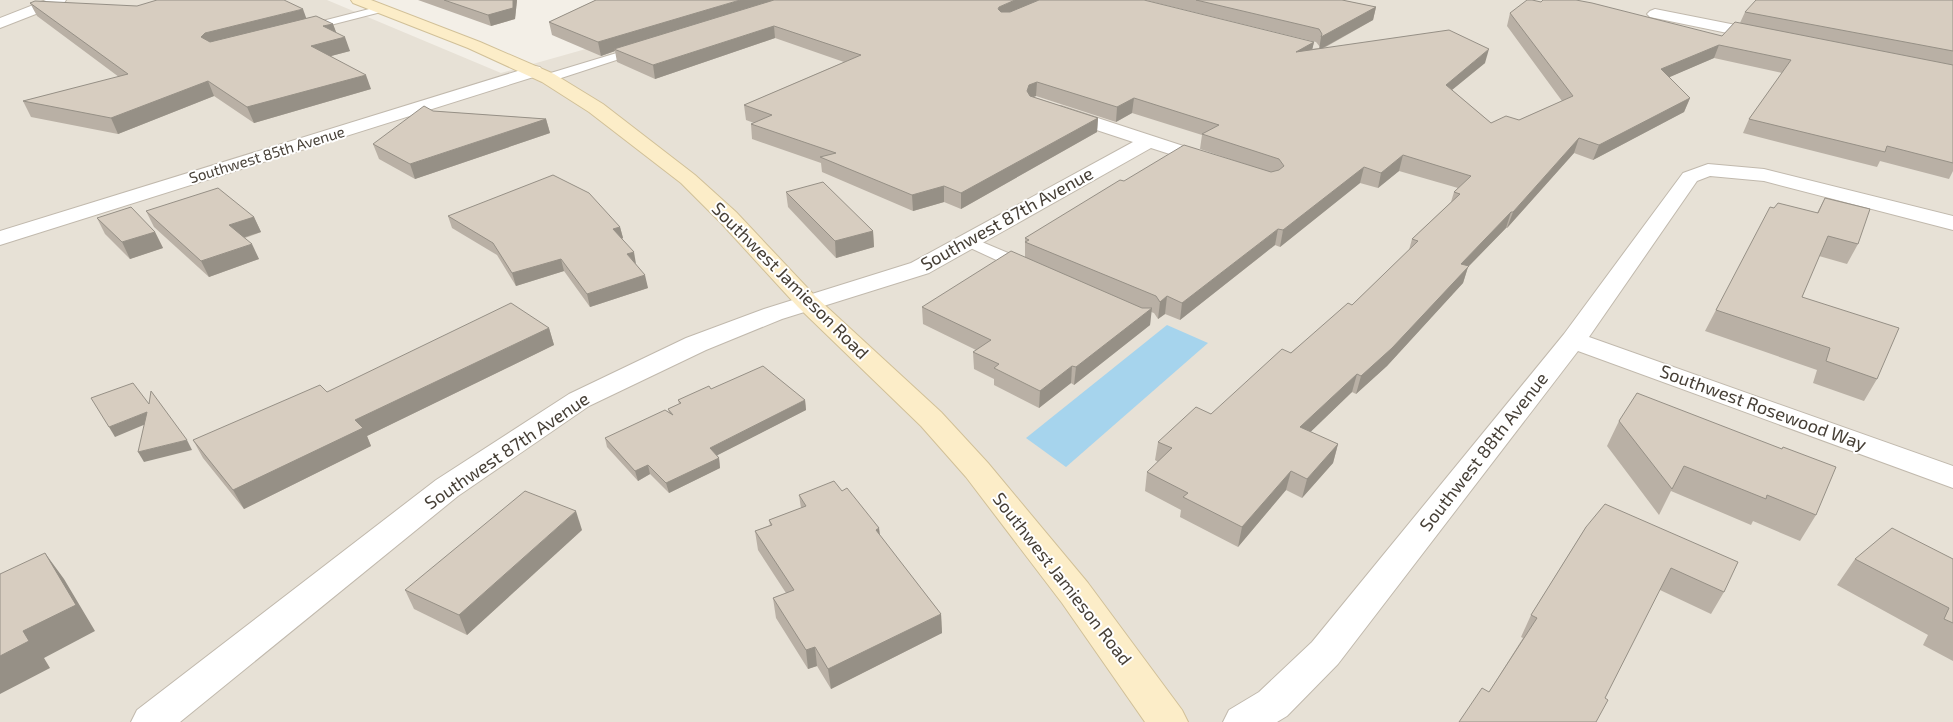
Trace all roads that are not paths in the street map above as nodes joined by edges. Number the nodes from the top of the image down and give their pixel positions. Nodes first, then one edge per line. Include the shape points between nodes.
1 (59, 0) edge
2 (358, 0) edge
3 (381, 9) junction
4 (1655, 14) dead end
5 (0, 23) edge
6 (298, 30) edge
7 (1780, 39) edge
8 (650, 46) edge
9 (541, 75) junction
10 (1047, 107) edge
11 (1149, 141) junction
12 (1232, 168) edge
13 (1953, 223) edge
14 (0, 238) edge
15 (970, 242) junction
16 (1038, 272) edge
17 (807, 302) junction
18 (1573, 340) junction
19 (1953, 477) edge
20 (151, 722) edge
21 (1168, 722) edge
22 (1243, 722) edge

1 - 5 street
2 - 3 street, Southwest Jamieson Road
3 - 6 lane
3 - 9 street, Southwest Jamieson Road
4 - 7 street
8 - 9 lane
9 - 14 street, Southwest 85th Avenue
9 - 17 street, Southwest Jamieson Road via 596,108 688,179
10 - 11 street
11 - 12 street
11 - 15 street, Southwest 87th Avenue
13 - 18 street, Southwest 88th Avenue via 1764,174 1708,170 1690,177
15 - 16 lane
15 - 17 street, Southwest 87th Avenue via 902,275
17 - 20 street, Southwest 87th Avenue via 696,344 579,400 448,488
17 - 21 street, Southwest Jamieson Road via 931,419 977,470 1076,593
18 - 19 street, Southwest Rosewood Way
18 - 22 street, Southwest 88th Avenue via 1325,653 1272,704

